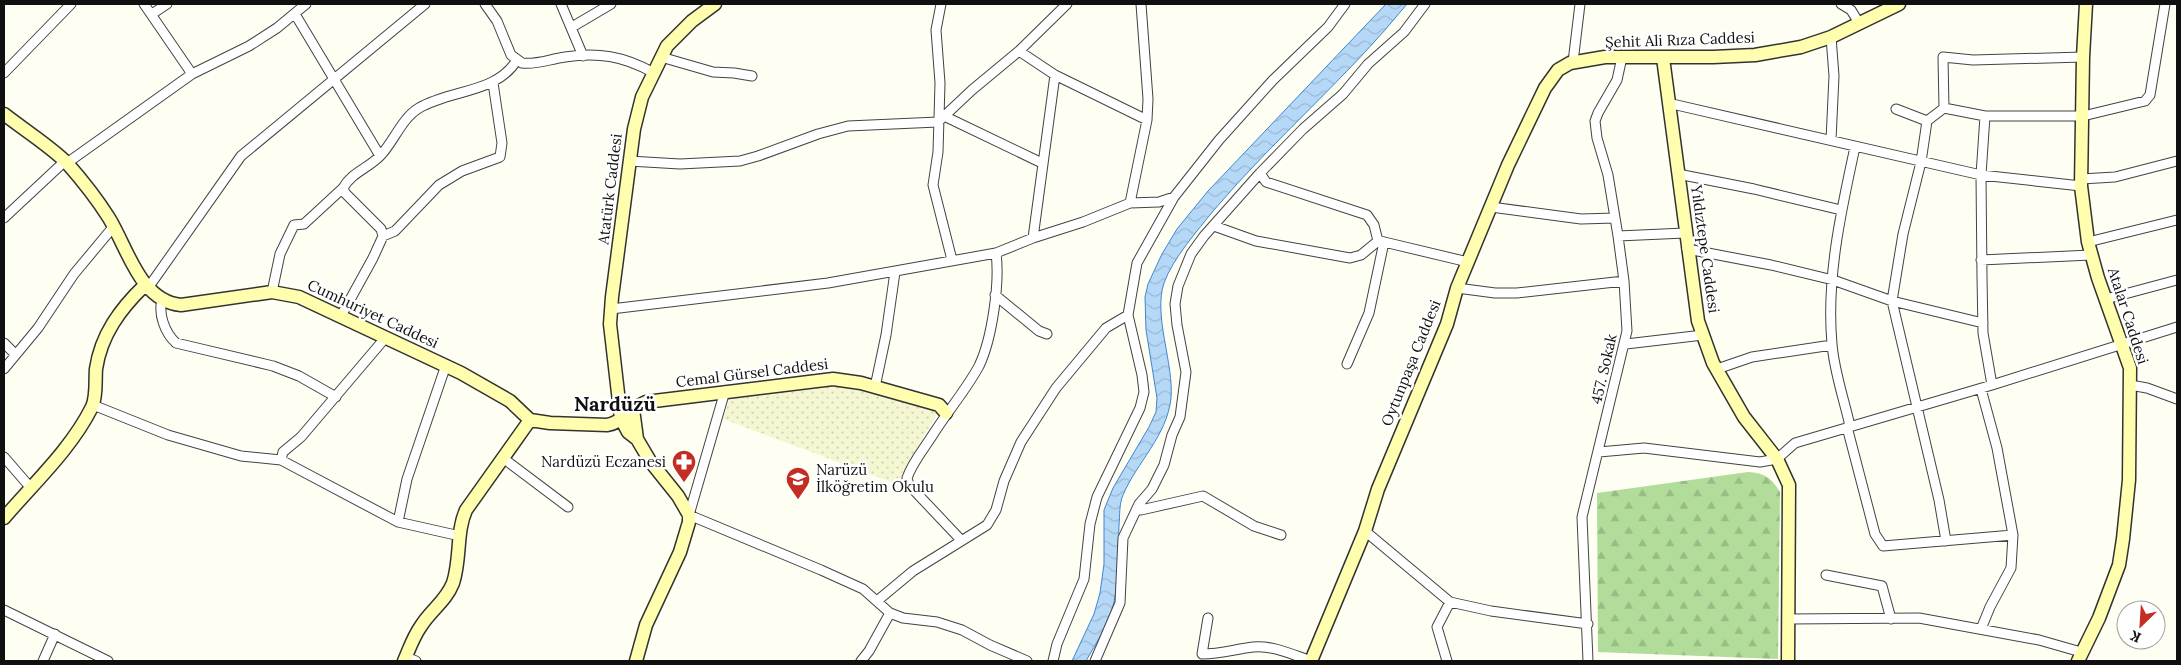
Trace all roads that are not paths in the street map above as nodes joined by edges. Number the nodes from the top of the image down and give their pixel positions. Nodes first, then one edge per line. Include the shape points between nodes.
1 (71, 4) edge
2 (144, 4) edge
3 (167, 4) edge
4 (306, 4) edge
5 (425, 4) edge
6 (485, 4) edge
7 (562, 4) edge
8 (611, 4) edge
9 (715, 4) edge
10 (941, 4) edge
11 (1067, 4) edge
12 (1142, 4) edge
13 (1344, 4) edge
14 (1425, 4) edge
15 (1580, 4) edge
16 (1841, 4) edge
17 (1899, 4) edge
18 (2086, 4) edge
19 (2165, 4) edge
20 (152, 14) junction
21 (295, 14) junction
22 (1859, 23) junction
23 (572, 27) junction
24 (1832, 36) junction
25 (1019, 51) junction
26 (583, 56) junction
27 (661, 57) junction
28 (1622, 57) junction
29 (2083, 57) junction
30 (1663, 58) junction
31 (517, 60) junction
32 (1573, 62) junction
33 (652, 72) junction
34 (4, 73) edge
35 (192, 74) junction
36 (1054, 75) junction
37 (752, 76) dead end
38 (333, 79) junction
39 (493, 83) junction
40 (1668, 102) junction
41 (1944, 108) junction
42 (1896, 109) dead end
43 (4, 114) edge
44 (1984, 116) junction
45 (2083, 116) junction
46 (941, 119) junction
47 (1147, 120) junction
48 (1927, 121) junction
49 (1831, 140) junction
50 (1855, 147) junction
51 (380, 156) junction
52 (629, 161) junction
53 (66, 162) junction
54 (1921, 162) junction
55 (2177, 162) edge
56 (1042, 163) junction
57 (1260, 172) junction
58 (1678, 174) junction
59 (1981, 176) junction
60 (2081, 182) junction
61 (344, 188) junction
62 (1174, 198) junction
63 (1130, 203) junction
64 (1491, 208) junction
65 (1841, 210) junction
66 (4, 218) edge
67 (1615, 218) junction
68 (2177, 220) edge
69 (114, 226) junction
70 (1214, 226) junction
71 (1685, 233) junction
72 (384, 236) junction
73 (1618, 236) junction
74 (1033, 238) junction
75 (1381, 241) junction
76 (2088, 242) junction
77 (1687, 249) junction
78 (996, 254) junction
79 (2092, 255) junction
80 (952, 260) junction
81 (1981, 260) junction
82 (1468, 262) junction
83 (895, 272) junction
84 (1833, 280) junction
85 (2177, 280) edge
86 (1624, 281) junction
87 (146, 286) junction
88 (1457, 288) junction
89 (272, 292) junction
90 (995, 295) junction
91 (2106, 299) junction
92 (162, 300) junction
93 (1892, 301) junction
94 (611, 309) junction
95 (1128, 315) junction
96 (341, 316) junction
97 (1983, 323) junction
98 (2177, 327) edge
99 (1048, 334) dead end
100 (1703, 335) junction
101 (386, 337) junction
102 (4, 343) edge
103 (1626, 344) junction
104 (2122, 344) junction
105 (1832, 345) junction
106 (15, 354) junction
107 (1347, 364) dead end
108 (446, 365) junction
109 (1717, 368) junction
110 (4, 369) edge
111 (1992, 385) junction
112 (2130, 385) junction
113 (875, 387) junction
114 (1981, 388) junction
115 (725, 391) junction
116 (336, 397) junction
117 (2177, 399) edge
118 (93, 405) junction
119 (1916, 406) junction
120 (633, 409) junction
121 (946, 413) junction
122 (621, 419) junction
123 (530, 420) junction
124 (1849, 426) junction
125 (637, 439) junction
126 (1599, 452) junction
127 (4, 457) edge
128 (503, 458) junction
129 (1777, 459) junction
130 (281, 460) junction
131 (30, 487) junction
132 (1139, 504) junction
133 (568, 507) dead end
134 (689, 515) junction
135 (4, 518) edge
136 (398, 522) junction
137 (1365, 531) junction
138 (1281, 535) dead end
139 (2013, 535) junction
140 (460, 536) junction
141 (961, 540) junction
142 (1946, 541) junction
143 (1826, 574) dead end
144 (878, 601) junction
145 (1450, 602) junction
146 (4, 610) edge
147 (890, 613) junction
148 (1208, 618) dead end
149 (1789, 619) junction
150 (1891, 619) junction
151 (1588, 624) junction
152 (1981, 629) junction
153 (55, 634) junction
154 (2079, 657) edge
155 (408, 660) edge
156 (43, 661) edge
157 (108, 661) edge
158 (636, 661) edge
159 (861, 661) edge
160 (1027, 661) edge
161 (1053, 661) edge
162 (1095, 661) edge
163 (1311, 661) edge
164 (1447, 661) edge
165 (1588, 661) edge
166 (1788, 661) edge

1 - 34 street
2 - 20 street
3 - 20 street
4 - 21 street
5 - 38 street
6 - 31 street via 497,22 511,55
7 - 23 street
8 - 23 street
9 - 27 street, Atatürk Caddesi via 676,36
10 - 46 street via 936,30
11 - 25 street
12 - 47 street
13 - 62 street via 1328,27 1273,80 1219,140
14 - 57 street via 1404,32
15 - 32 street
16 - 22 street via 1851,10
17 - 22 street, Şehit Ali Rıza Caddesi
18 - 29 street, Atalar Caddesi
19 - 45 street via 2150,95 2139,103
20 - 35 street
21 - 35 street via 249,46
21 - 38 street
22 - 24 street, Şehit Ali Rıza Caddesi
23 - 26 street
24 - 30 street, Şehit Ali Rıza Caddesi via 1801,47 1755,55
24 - 49 street
25 - 36 street
25 - 46 street
26 - 31 street via 527,64
26 - 33 street via 611,56 632,61
27 - 33 street, Atatürk Caddesi
27 - 37 street via 714,72
28 - 30 street, Şehit Ali Rıza Caddesi
28 - 32 street, Şehit Ali Rıza Caddesi
28 - 67 street, 457. Sokak via 1614,88 1595,122
29 - 41 street via 1973,60 1943,56
29 - 45 street, Atalar Caddesi
30 - 40 street, Yıldıztepe Caddesi
31 - 39 street
32 - 64 street, Oytunpaşa Caddesi via 1558,70 1546,88
33 - 52 street, Atatürk Caddesi via 638,108
35 - 53 street
36 - 47 street
36 - 56 street
38 - 51 street
38 - 87 street via 241,156
39 - 51 street via 419,108 404,122
39 - 72 street via 502,143 500,157 462,171 439,184 395,231
40 - 49 street
40 - 58 street, Yıldıztepe Caddesi
41 - 44 street
41 - 48 street
42 - 48 street
43 - 53 street
44 - 45 street
44 - 59 street
45 - 60 street, Atalar Caddesi
46 - 52 street via 848,126 740,161 680,164
46 - 56 street
46 - 80 street via 933,185
47 - 63 street
48 - 54 street
49 - 50 street
50 - 54 street
50 - 65 street
51 - 61 street via 349,179
52 - 94 street, Atatürk Caddesi
53 - 66 street
53 - 69 street
54 - 59 street
54 - 93 street via 1903,234
55 - 60 street
56 - 74 street
57 - 70 street
57 - 75 street via 1266,182 1367,215
58 - 65 street
58 - 71 street, Yıldıztepe Caddesi
59 - 60 street
59 - 81 street
60 - 76 street, Atalar Caddesi
61 - 72 street via 349,198 382,229
61 - 89 street via 304,224 294,225 280,254
62 - 63 street
62 - 95 street via 1137,263
63 - 74 street
64 - 67 street via 1581,219
64 - 82 street, Oytunpaşa Caddesi
65 - 84 street
67 - 73 street, 457. Sokak
68 - 76 street
69 - 87 street
69 - 106 street
70 - 75 street via 1256,241 1350,258 1361,255
70 - 132 street via 1192,254 1178,286 1176,311 1186,372 1182,410 1164,465 1152,489
71 - 73 street
71 - 77 street, Yıldıztepe Caddesi
72 - 96 street
73 - 86 street, 457. Sokak
74 - 78 street
75 - 82 street
75 - 107 street via 1369,313
76 - 79 street, Atalar Caddesi
77 - 84 street
77 - 100 street, Yıldıztepe Caddesi
78 - 80 street
78 - 90 street via 999,273
79 - 81 street
79 - 91 street, Atalar Caddesi
80 - 83 street
81 - 97 street
82 - 88 street, Oytunpaşa Caddesi
83 - 94 street
83 - 113 street
84 - 93 street
84 - 105 street
85 - 91 street
86 - 88 street via 1517,293
86 - 103 street, 457. Sokak
87 - 92 street
87 - 118 street via 119,313 102,344
88 - 137 street, Oytunpaşa Caddesi via 1447,324 1378,489
89 - 92 street, Cumhuriyet Caddesi via 181,304
89 - 96 street, Cumhuriyet Caddesi via 299,297
90 - 99 street via 1039,331
90 - 121 street via 980,364
91 - 104 street, Atalar Caddesi
92 - 116 street via 166,330 176,343 280,368
93 - 97 street
93 - 119 street
94 - 122 street, Atatürk Caddesi
95 - 141 street via 1106,328 1056,388 1021,442 996,510 987,525
95 - 161 street via 1144,392 1140,408 1097,496 1090,524 1084,578
96 - 101 street, Cumhuriyet Caddesi
97 - 111 street
98 - 104 street
100 - 103 street
100 - 109 street, Yıldıztepe Caddesi
101 - 108 street, Cumhuriyet Caddesi
101 - 116 street
102 - 106 street
103 - 126 street, 457. Sokak
104 - 111 street
104 - 112 street, Atalar Caddesi via 2130,368
105 - 109 street via 1752,357
105 - 124 street
106 - 110 street
108 - 123 street, Cumhuriyet Caddesi via 510,401
108 - 136 street via 407,479
109 - 129 street, Yıldıztepe Caddesi via 1744,417
111 - 114 street
112 - 117 street
112 - 154 street, Atalar Caddesi via 2129,480 2120,556 2099,618
113 - 115 street, Cemal Gürsel Caddesi via 832,379
113 - 121 street, Cemal Gürsel Caddesi via 932,403
114 - 119 street
114 - 139 street via 1997,448
115 - 120 street, Cemal Gürsel Caddesi via 646,402
115 - 134 street
116 - 130 street via 284,452
118 - 130 street via 168,435 240,456
118 - 131 street via 71,441
119 - 124 street
119 - 142 street
120 - 122 street, Cemal Gürsel Caddesi
120 - 125 street
121 - 141 street via 907,478 908,485
122 - 123 street via 607,425
122 - 125 street via 628,432
123 - 128 street
124 - 129 street via 1795,443
124 - 142 street via 1875,534 1883,546
125 - 134 street
126 - 129 street via 1644,448 1760,462
126 - 151 street, 457. Sokak via 1582,517
127 - 131 street
128 - 133 street
128 - 140 street via 466,510
129 - 149 street, Yıldıztepe Caddesi via 1789,485
130 - 136 street
131 - 135 street
132 - 138 street via 1141,510 1203,496 1254,526
132 - 162 street via 1122,538 1120,603
134 - 144 street via 863,589
134 - 158 street via 684,542 652,610
136 - 140 street
137 - 145 street
137 - 163 street, Oytunpaşa Caddesi
139 - 142 street
139 - 152 street via 2012,568
140 - 155 street via 450,591 421,625
141 - 144 street via 913,571
143 - 150 street via 1882,586
144 - 147 street
145 - 151 street
145 - 164 street via 1437,627
146 - 153 street
147 - 159 street
147 - 160 street via 962,630
148 - 163 street via 1202,654 1271,648
149 - 150 street
149 - 166 street, Yıldıztepe Caddesi
150 - 152 street via 1919,618
151 - 165 street, 457. Sokak
152 - 154 street via 2039,640
153 - 156 street
153 - 157 street

